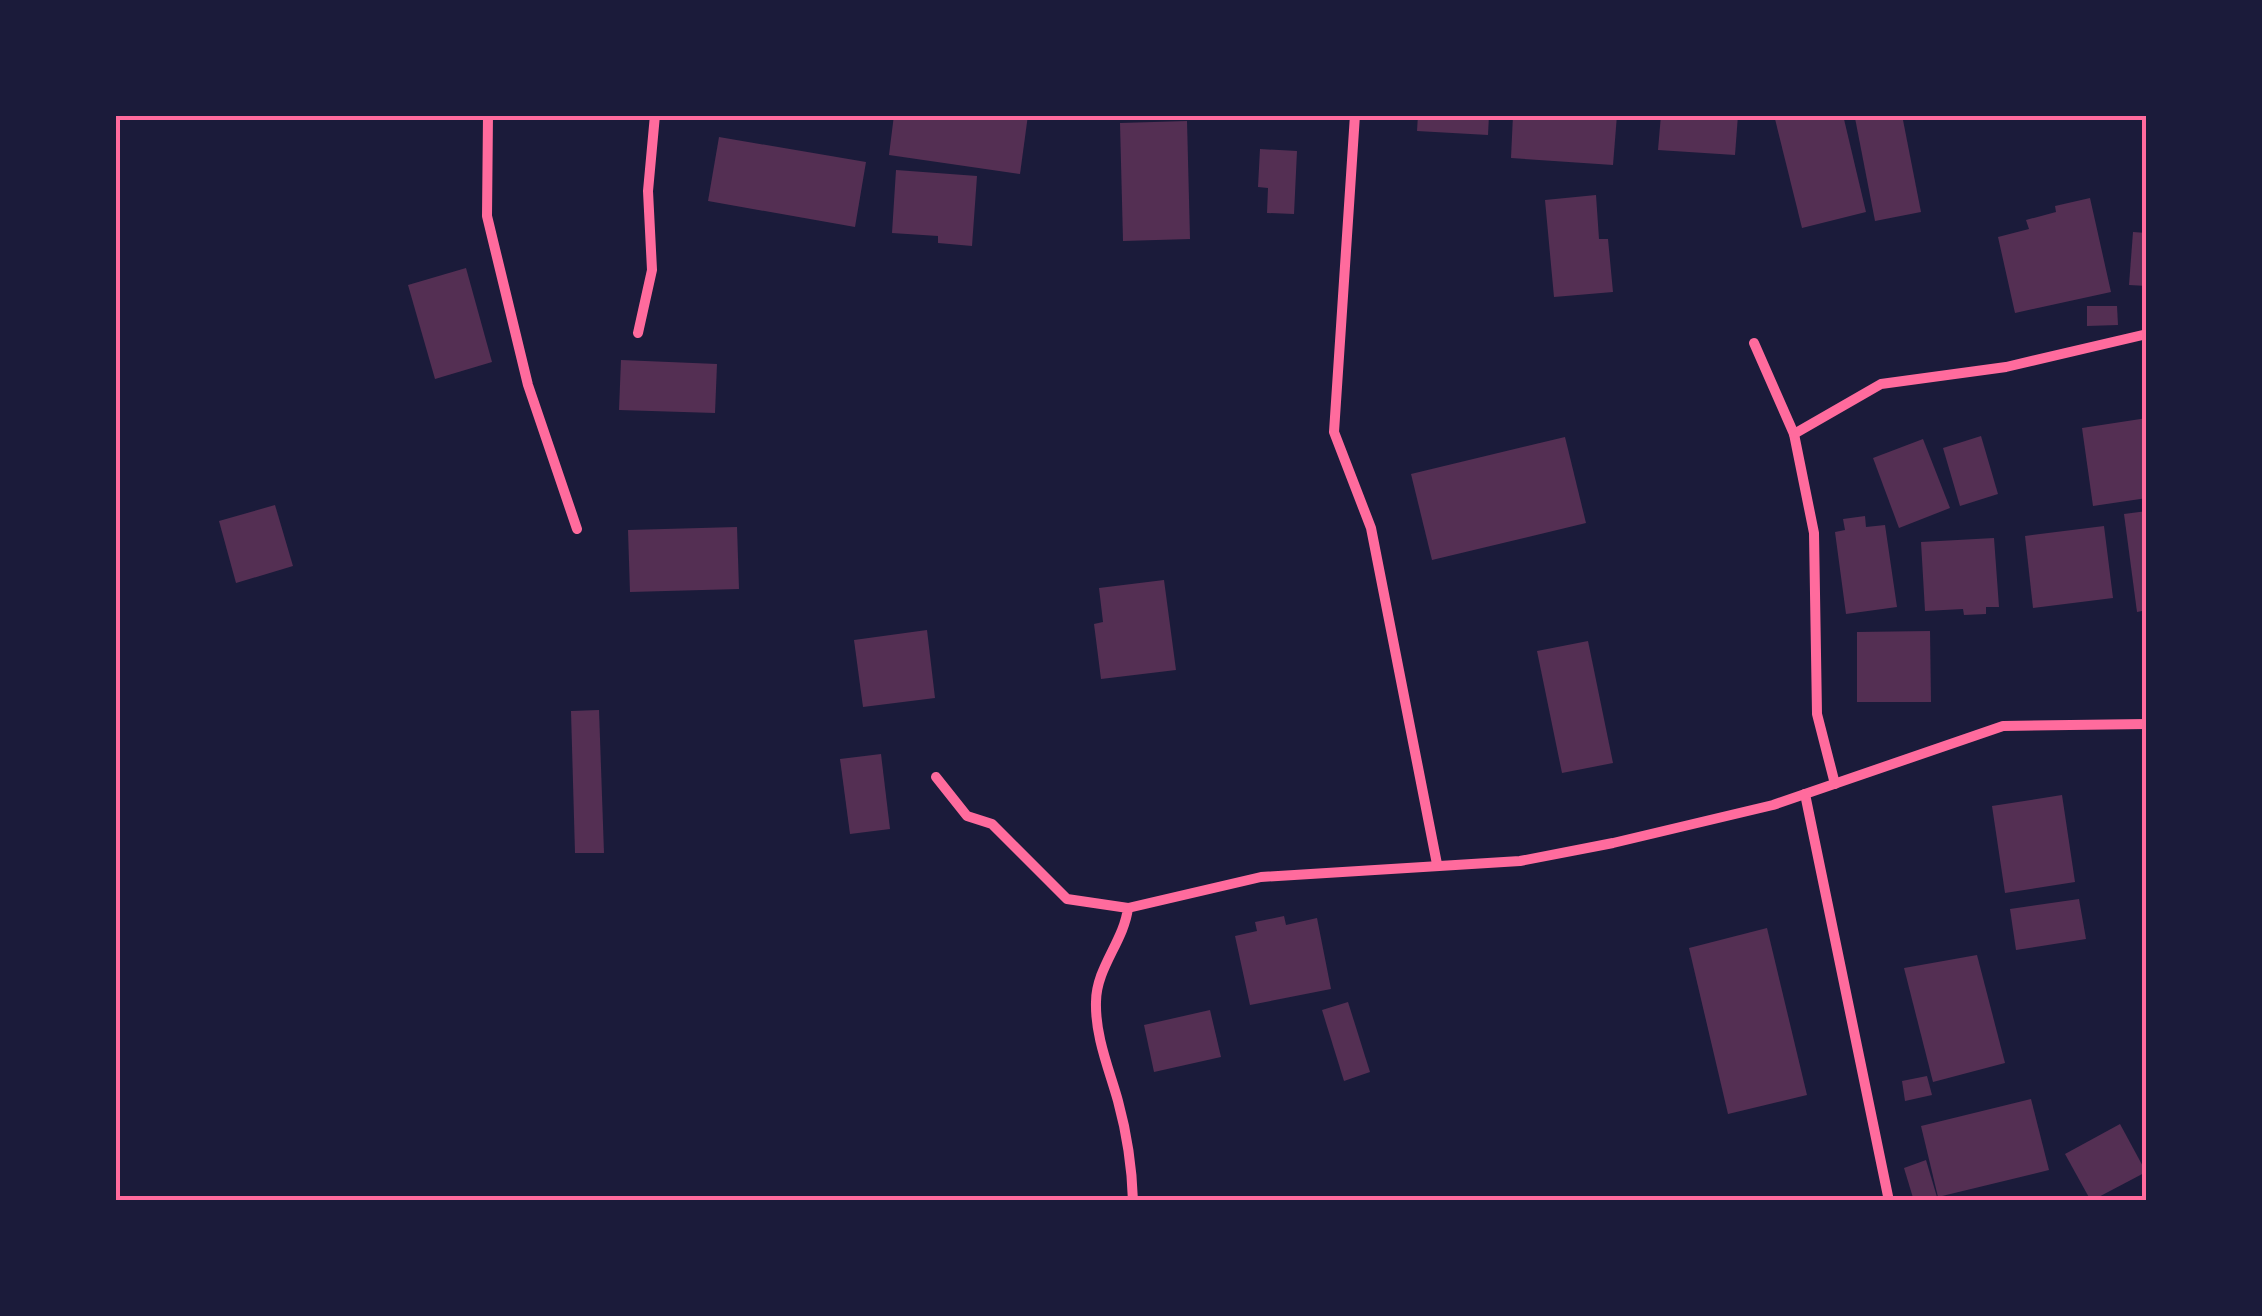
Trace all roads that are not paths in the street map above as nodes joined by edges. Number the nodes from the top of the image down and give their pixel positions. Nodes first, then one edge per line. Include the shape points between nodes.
1 (488, 115) edge
2 (655, 115) edge
3 (1355, 115) edge
4 (638, 333) dead end
5 (2147, 334) edge
6 (1754, 343) dead end
7 (1794, 434) junction
8 (577, 529) dead end
9 (2147, 724) edge
10 (936, 776) dead end
11 (1835, 784) junction
12 (1805, 794) junction
13 (1437, 864) junction
14 (1128, 908) junction
15 (1133, 1201) edge
16 (1889, 1201) edge

1 - 8 street via 486,216 528,385
2 - 4 street via 648,191 652,270
3 - 13 street via 1334,432 1372,528
5 - 7 street via 2006,367 1881,384
6 - 7 street
7 - 11 street via 1814,533 1818,714
9 - 11 street via 2003,726
10 - 14 street via 968,816 992,824 1067,899
11 - 12 street
12 - 13 street via 1613,844 1520,860
12 - 16 street
13 - 14 street via 1261,877
14 - 15 street via 1126,930 1095,998 1132,1168

